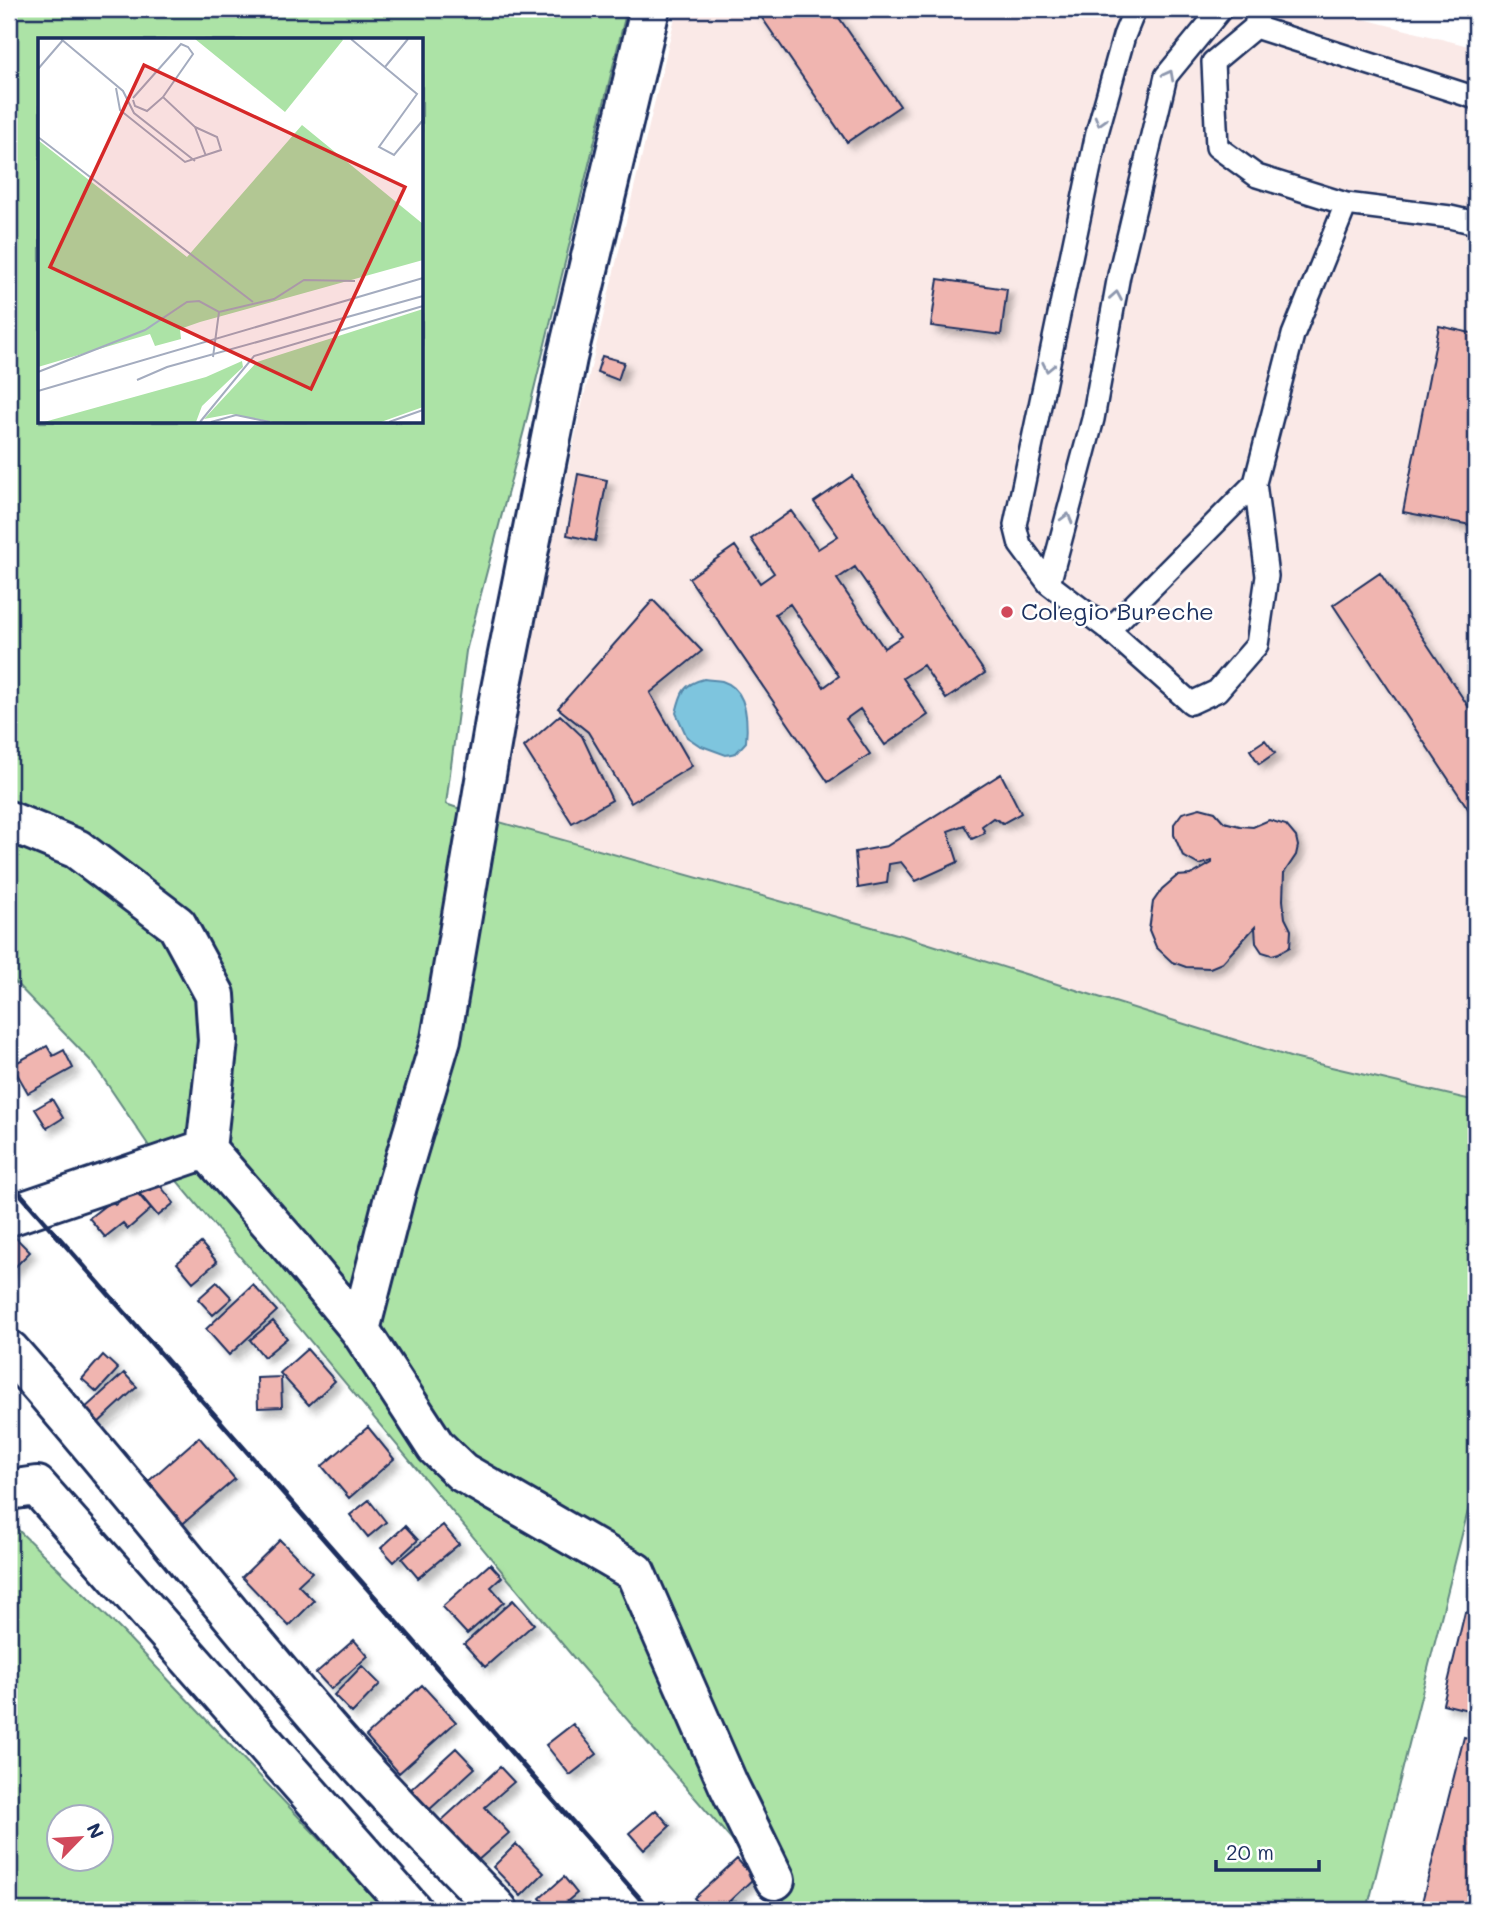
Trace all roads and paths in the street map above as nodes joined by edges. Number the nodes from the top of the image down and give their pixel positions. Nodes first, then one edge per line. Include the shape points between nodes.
1 (650, 9) edge
2 (1135, 9) edge
3 (1221, 9) edge
4 (1256, 18) edge
5 (1476, 98) edge
6 (1346, 204) junction
7 (1476, 223) edge
8 (1255, 483) junction
9 (1049, 584) junction
10 (1109, 630) junction
11 (9, 821) edge
12 (206, 1149) junction
13 (9, 1216) edge
14 (360, 1330) junction
15 (9, 1350) edge
16 (9, 1490) edge
17 (775, 1880) dead end
18 (412, 1910) edge
19 (498, 1910) edge

1 - 14 street via 562,384 498,704 441,1039
2 -> 9 lane via 1097,133 1015,525 1020,545
9 -> 3 lane via 1093,419 1119,275 1166,75
4 - 5 lane
4 - 6 lane via 1213,62 1217,147 1256,176
6 - 7 lane
6 - 8 lane via 1293,335
8 - 10 lane
8 - 10 lane via 1267,576 1257,645 1217,691 1191,703
9 - 10 lane
11 - 12 street via 77,849 177,925 215,995 218,1041
12 - 13 street
12 - 14 street
14 - 17 street via 436,1447 463,1472 635,1572
15 - 19 street via 342,1745
16 - 18 street via 37,1486

